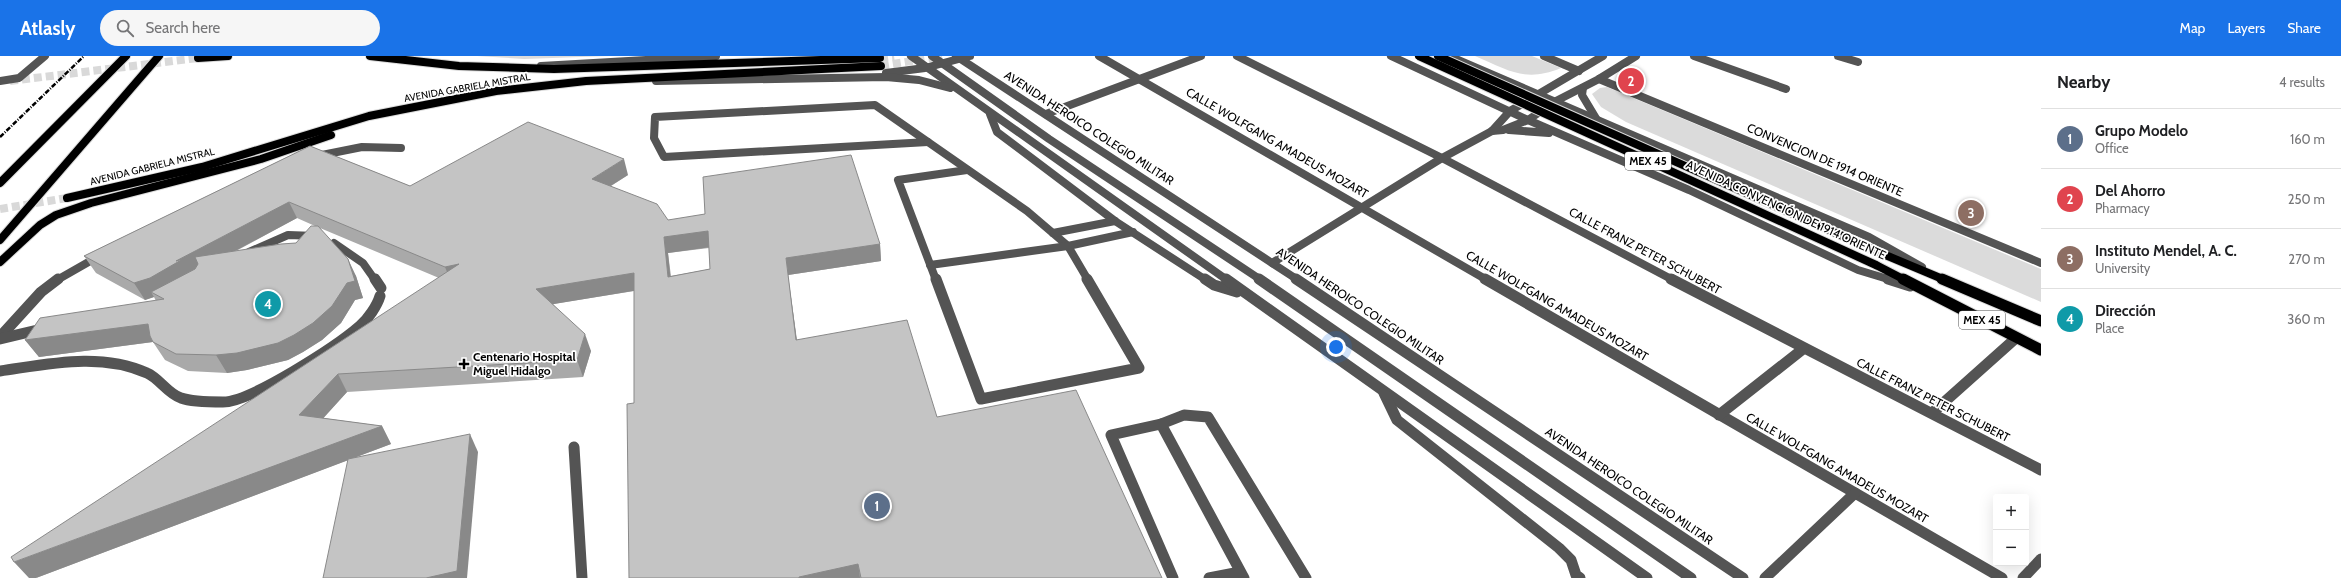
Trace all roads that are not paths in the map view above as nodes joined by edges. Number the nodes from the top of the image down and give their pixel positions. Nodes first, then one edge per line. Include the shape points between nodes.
1 (45, 56) edge
2 (126, 56) edge
3 (159, 56) edge
4 (228, 56) edge
5 (370, 56) edge
6 (419, 56) edge
7 (716, 56) edge
8 (911, 56) edge
9 (932, 56) edge
10 (970, 56) edge
11 (1099, 56) edge
12 (1201, 56) edge
13 (1237, 56) edge
14 (1391, 56) edge
15 (1419, 56) edge
16 (1438, 56) edge
17 (1449, 56) edge
18 (1544, 56) edge
19 (1603, 56) edge
20 (1636, 56) edge
21 (1694, 56) edge
22 (1838, 56) edge
23 (198, 58) dead end
24 (958, 58) edge
25 (1858, 62) dead end
26 (440, 64) junction
27 (942, 64) junction
28 (505, 68) junction
29 (925, 68) junction
30 (1579, 71) junction
31 (846, 78) junction
32 (1140, 80) junction
33 (1599, 80) junction
34 (0, 81) edge
35 (586, 81) junction
36 (1583, 88) junction
37 (1786, 89) dead end
38 (958, 90) junction
39 (1013, 94) junction
40 (1537, 95) junction
41 (993, 101) junction
42 (1556, 101) junction
43 (420, 105) junction
44 (1510, 111) junction
45 (990, 114) junction
46 (1046, 114) junction
47 (1528, 120) junction
48 (1597, 120) junction
49 (1503, 130) junction
50 (1492, 131) junction
51 (1562, 134) junction
52 (1060, 135) junction
53 (929, 142) junction
54 (401, 148) dead end
55 (309, 158) edge
56 (1442, 158) junction
57 (967, 170) junction
58 (0, 183) edge
59 (67, 198) tunnel mouth
60 (1361, 207) junction
61 (1115, 221) junction
62 (1133, 232) junction
63 (1054, 233) junction
64 (324, 237) edge
65 (0, 240) edge
66 (334, 243) edge
67 (1068, 246) junction
68 (110, 250) edge
69 (4, 255) edge
70 (238, 259) edge
71 (0, 262) edge
72 (1272, 263) junction
73 (2041, 263) edge
74 (930, 265) junction
75 (1933, 274) junction
76 (1923, 289) junction
77 (1245, 294) junction
78 (2041, 321) edge
79 (59, 326) edge
80 (0, 338) edge
81 (2016, 338) junction
82 (1803, 349) junction
83 (2041, 350) edge
84 (0, 371) edge
85 (1384, 392) junction
86 (1932, 412) junction
87 (1719, 415) junction
88 (1161, 424) junction
89 (574, 447) dead end
90 (2041, 470) edge
91 (1855, 493) junction
92 (2041, 559) edge
93 (1242, 575) edge
94 (1577, 577) edge
95 (582, 578) edge
96 (1173, 578) edge
97 (1209, 578) edge
98 (1306, 578) edge
99 (1647, 578) edge
100 (1691, 578) edge
101 (1743, 578) edge
102 (1765, 578) edge
103 (2002, 578) edge
104 (2023, 578) edge

1 - 34 street via 19,78
2 - 58 main road
3 - 65 main road
4 - 23 main road
5 - 26 main road, AVENIDA GABRIELA MISTRAL
6 - 26 main road via 432,58
7 - 28 street, AVENIDA GABRIELA MISTRAL
8 - 29 street
9 - 27 street, AVENIDA HEROICO COLEGIO MILITAR
10 - 24 street
11 - 32 street, CALLE WOLFGANG AMADEUS MOZART
12 - 32 street
13 - 56 street, CALLE FRANZ PETER SCHUBERT
14 - 44 street, AVENIDA CONVENCIÓN DE 1914 ORIENTE
15 - 76 main road, AVENIDA CONVENCIÓN DE 1914 ORIENTE / MEX 45, bridge via 1876,265
16 - 75 main road, AVENIDA CONVENCIÓN DE 1914 ORIENTE / MEX 45, bridge
17 - 40 street, AVENIDA CONVENCIÓN DE 1914 ORIENTE
18 - 30 street
19 - 30 street
20 - 33 street
21 - 37 street
22 - 25 street
24 - 27 street
24 - 39 street, AVENIDA HEROICO COLEGIO MILITAR
26 - 28 main road, AVENIDA GABRIELA MISTRAL
27 - 29 street
27 - 41 street, AVENIDA HEROICO COLEGIO MILITAR
28 - 35 main road, AVENIDA GABRIELA MISTRAL via 880,62
29 - 31 street
29 - 38 street
30 - 40 street
31 - 35 street
31 - 38 street via 919,80
32 - 46 street
32 - 60 street, CALLE WOLFGANG AMADEUS MOZART
33 - 36 street
33 - 73 street, CONVENCION DE 1914 ORIENTE
35 - 43 main road, AVENIDA GABRIELA MISTRAL via 496,91
36 - 42 street
36 - 48 street via 1582,95
38 - 45 street
39 - 41 street
39 - 46 street, AVENIDA HEROICO COLEGIO MILITAR
40 - 42 street, AVENIDA CONVENCIÓN DE 1914 ORIENTE
40 - 44 street
41 - 52 street, AVENIDA HEROICO COLEGIO MILITAR
42 - 47 street
42 - 48 street, AVENIDA CONVENCIÓN DE 1914 ORIENTE
43 - 59 main road, AVENIDA GABRIELA MISTRAL via 369,116 202,167
43 - 69 main road via 261,159 74,209 40,225
44 - 47 street, AVENIDA CONVENCIÓN DE 1914 ORIENTE
44 - 50 street
45 - 61 street via 997,132
45 - 77 street
46 - 52 street, AVENIDA HEROICO COLEGIO MILITAR
47 - 49 street
47 - 51 street, AVENIDA CONVENCIÓN DE 1914 ORIENTE
48 - 75 street, AVENIDA CONVENCIÓN DE 1914 ORIENTE via 1869,237
49 - 50 street
49 - 51 street
50 - 56 street
51 - 76 street, AVENIDA CONVENCIÓN DE 1914 ORIENTE via 1689,190 1858,270
52 - 72 street, AVENIDA HEROICO COLEGIO MILITAR
52 - 100 street, AVENIDA HEROICO COLEGIO MILITAR via 1295,303
53 - 53 street via 875,105 655,117 654,138 664,157
53 - 57 street
54 - 55 street via 362,147
56 - 60 street
56 - 82 street, CALLE FRANZ PETER SCHUBERT
57 - 63 street
57 - 74 street via 898,180
60 - 72 street
60 - 87 street, CALLE WOLFGANG AMADEUS MOZART
61 - 62 street
61 - 63 street
62 - 67 street
62 - 77 street via 1214,285
63 - 67 street
64 - 70 street via 288,235
66 - 84 street via 363,262 381,292 378,303 362,325 268,387 225,402 180,398 147,373 103,361 82,360
67 - 74 street
67 - 74 street via 1139,368 981,399
68 - 80 street via 68,272 41,292
69 - 71 main road
72 - 101 street, AVENIDA HEROICO COLEGIO MILITAR
75 - 78 main road, AVENIDA CONVENCIÓN DE 1914 ORIENTE / MEX 45
76 - 81 main road, AVENIDA CONVENCIÓN DE 1914 ORIENTE / MEX 45
77 - 85 street
79 - 80 street
81 - 83 main road, AVENIDA CONVENCIÓN DE 1914 ORIENTE / MEX 45
81 - 86 street
82 - 86 street, CALLE FRANZ PETER SCHUBERT
82 - 87 street
85 - 94 street via 1396,420 1559,548 1571,560
85 - 99 street
86 - 90 street, CALLE FRANZ PETER SCHUBERT
87 - 91 street, CALLE WOLFGANG AMADEUS MOZART
88 - 93 street
88 - 96 street via 1111,435
88 - 98 street via 1184,415 1208,417
89 - 95 street
91 - 102 street
91 - 103 street, CALLE WOLFGANG AMADEUS MOZART
92 - 104 street
93 - 97 street

